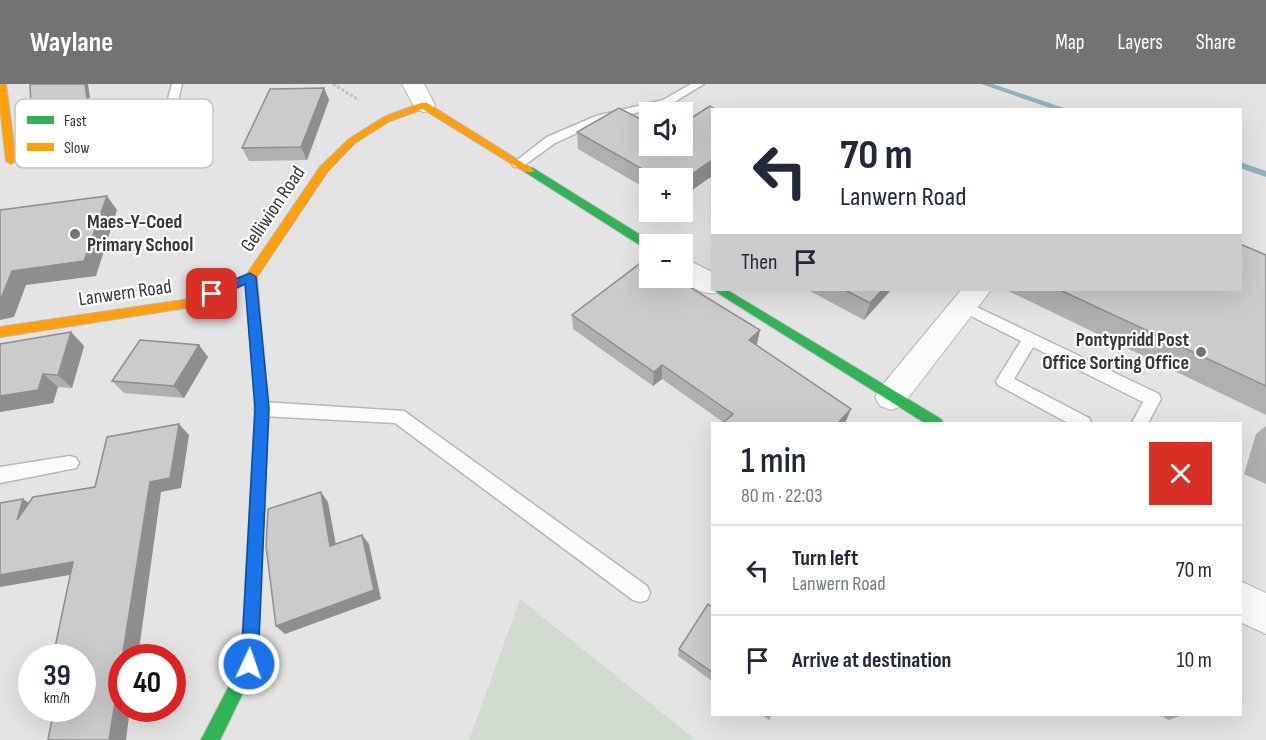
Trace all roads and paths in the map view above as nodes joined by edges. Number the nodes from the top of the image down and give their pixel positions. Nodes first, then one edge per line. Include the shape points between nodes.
1 (177, 84) edge
2 (333, 84) edge
3 (413, 84) edge
4 (699, 84) edge
5 (2, 92) edge
6 (173, 99) edge
7 (361, 101) dead end
8 (424, 105) junction
9 (11, 161) dead end
10 (518, 164) junction
11 (639, 239) edge
12 (693, 274) edge
13 (250, 277) junction
14 (711, 284) edge
15 (721, 291) edge
16 (971, 298) edge
17 (0, 332) edge
18 (1031, 338) junction
19 (891, 397) junction
20 (262, 408) junction
21 (934, 422) edge
22 (1081, 422) edge
23 (1141, 422) edge
24 (70, 463) dead end
25 (0, 475) edge
26 (640, 594) dead end
27 (1242, 601) edge
28 (1266, 615) edge
29 (210, 740) edge

1 - 6 lane
2 - 7 path
3 - 8 street
4 - 10 lane via 667,102 600,118 561,135
5 - 9 street
8 - 10 street
8 - 13 street, Gelliwion Road via 387,119 352,141 324,169
10 - 11 street
12 - 14 street
13 - 17 street, Lanwern Road via 192,303
13 - 20 street, Gelliwion Road
15 - 19 street
16 - 18 lane
16 - 19 street
18 - 22 lane via 1004,381
18 - 23 lane via 1153,399
19 - 21 street
20 - 26 lane via 398,416
20 - 29 street, Gelliwion Road via 249,664
24 - 25 lane
27 - 28 street

